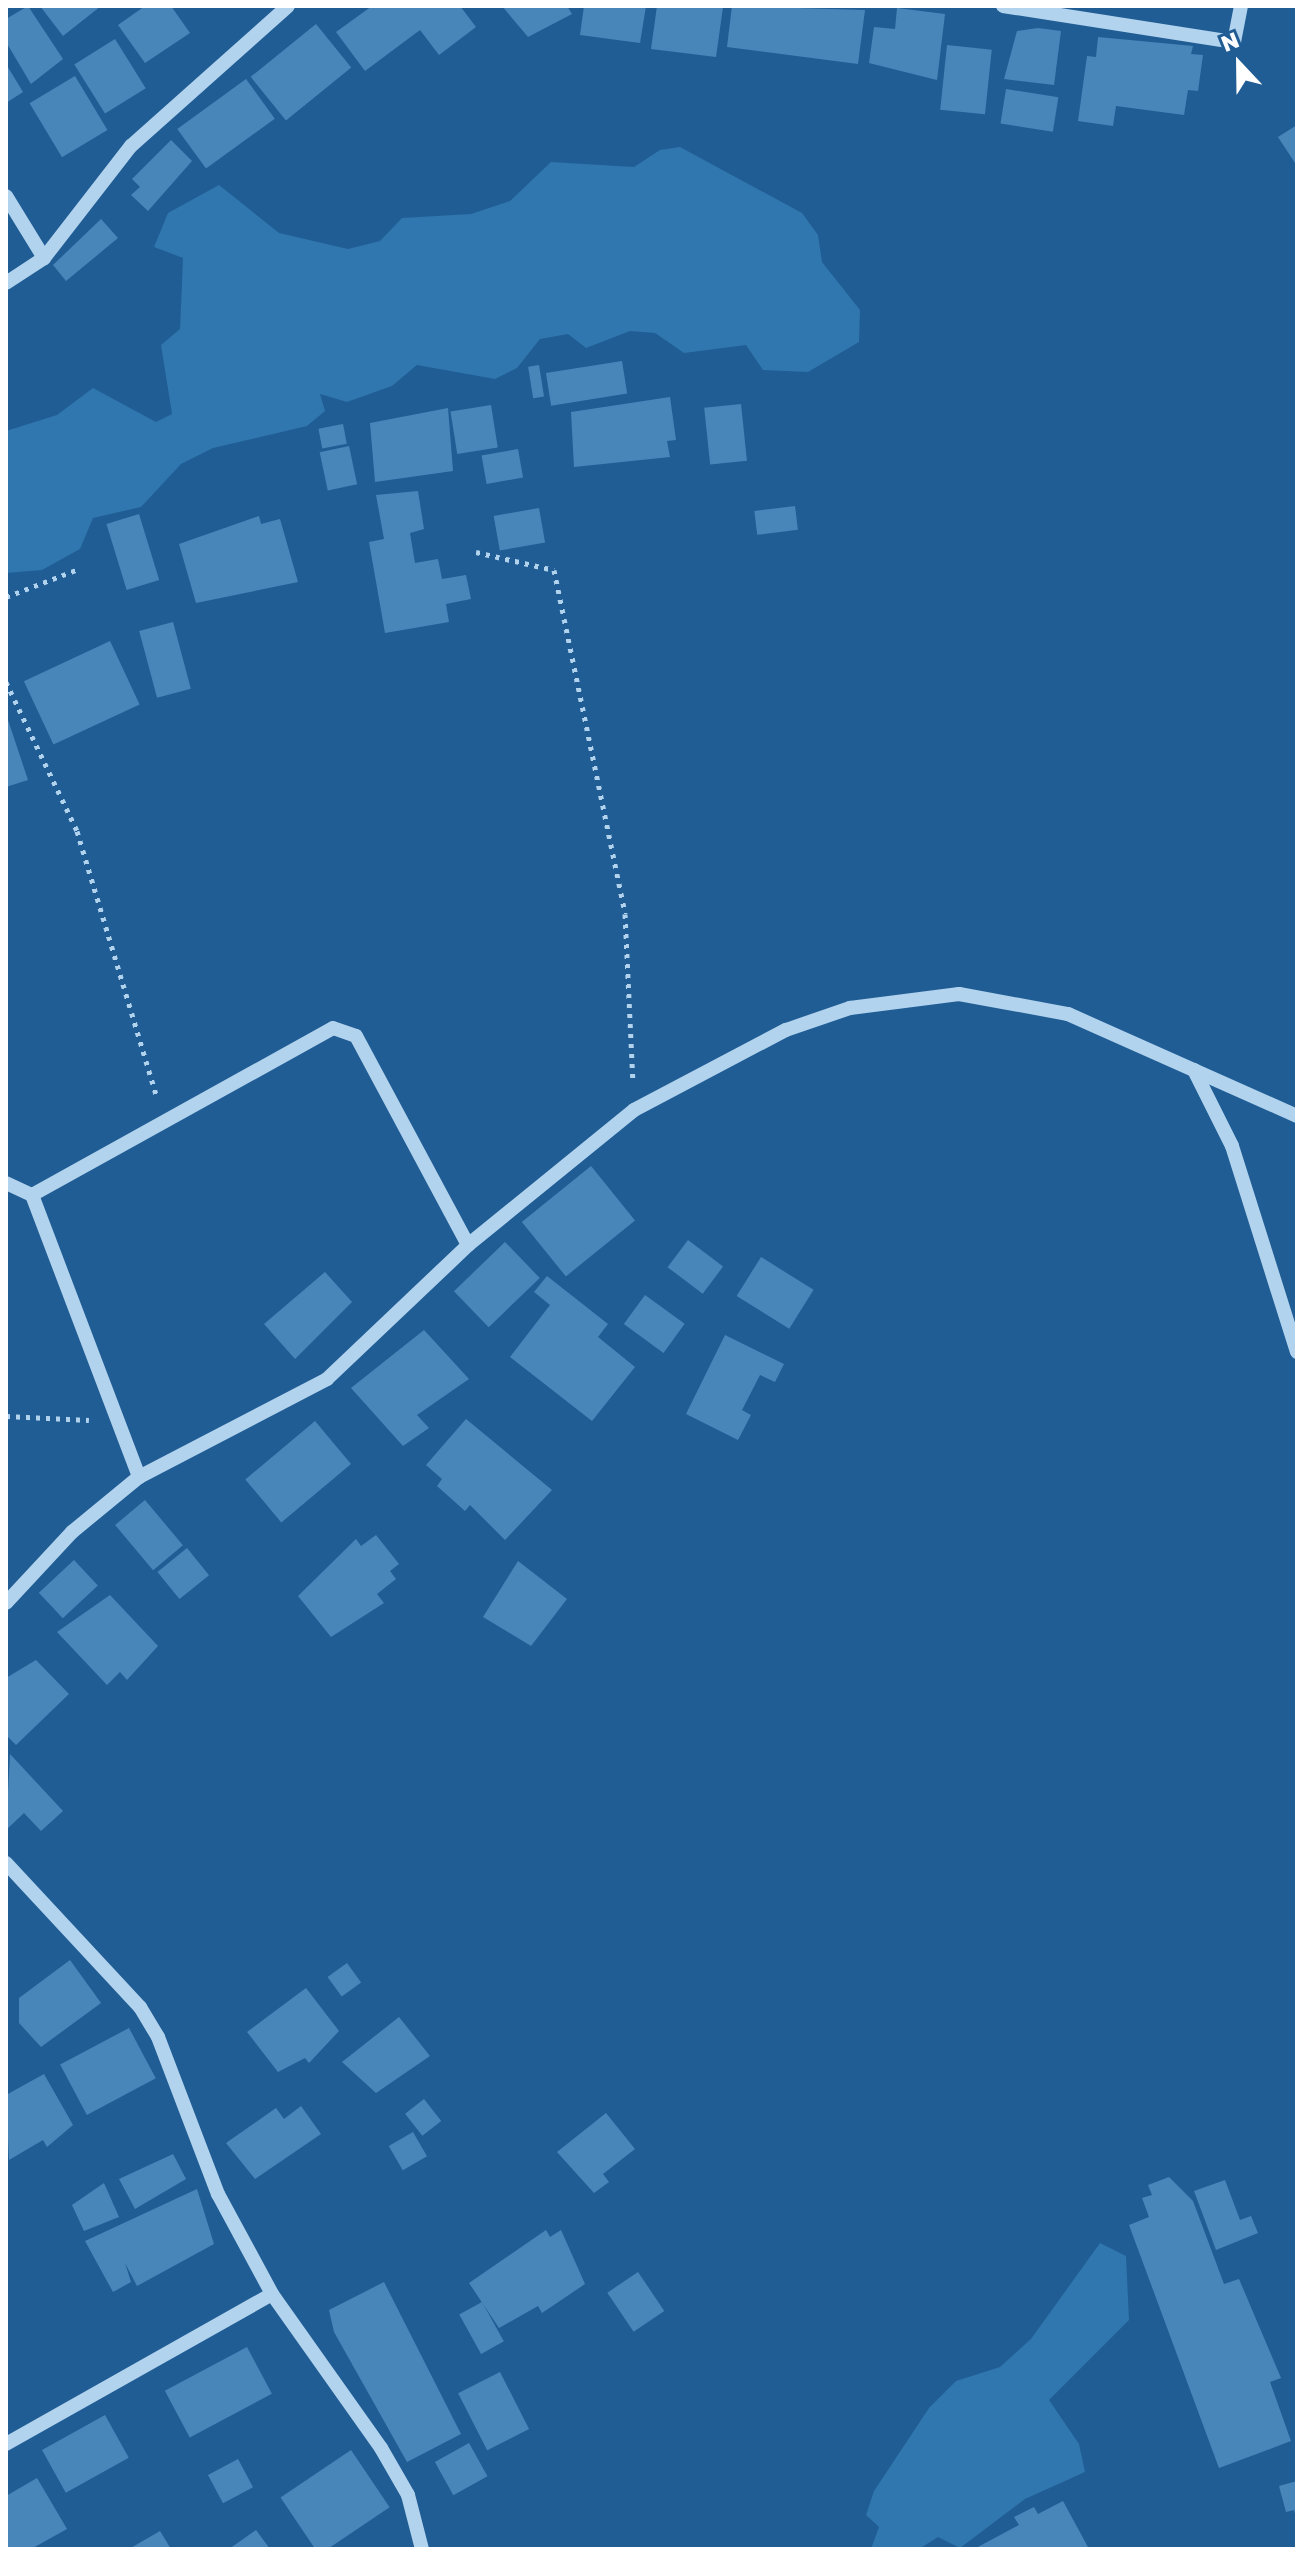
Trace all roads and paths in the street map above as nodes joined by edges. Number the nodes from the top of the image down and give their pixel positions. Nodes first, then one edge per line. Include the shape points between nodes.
1 (288, 6) edge
2 (1003, 6) edge
3 (1241, 6) edge
4 (1037, 8) edge
5 (6, 196) edge
6 (44, 258) junction
7 (6, 283) edge
8 (476, 552) dead end
9 (76, 570) dead end
10 (6, 597) edge
11 (6, 682) edge
12 (1194, 1070) junction
13 (634, 1110) junction
14 (1297, 1116) edge
15 (165, 1121) junction
16 (6, 1183) edge
17 (32, 1195) junction
18 (468, 1245) junction
19 (1297, 1352) edge
20 (6, 1416) edge
21 (119, 1424) junction
22 (139, 1477) junction
23 (6, 1603) edge
24 (6, 1863) edge
25 (272, 2294) junction
26 (6, 2444) edge
27 (422, 2549) edge

1 - 6 street via 131,146
2 - 4 street
3 - 4 street via 1234,42
5 - 6 street
6 - 7 street
8 - 13 path via 554,570 625,914
9 - 10 path
11 - 15 path via 77,831
12 - 13 street via 1068,1014 959,994 907,997 786,1030
12 - 14 street
12 - 19 street via 1232,1146
13 - 18 street
15 - 17 street
15 - 18 street via 333,1028 356,1036
16 - 17 street
17 - 21 street
18 - 22 street via 327,1379
20 - 21 path
21 - 22 street
22 - 23 street via 72,1532
24 - 25 street via 140,2007 218,2194
25 - 26 street
25 - 27 street via 381,2448 408,2495

